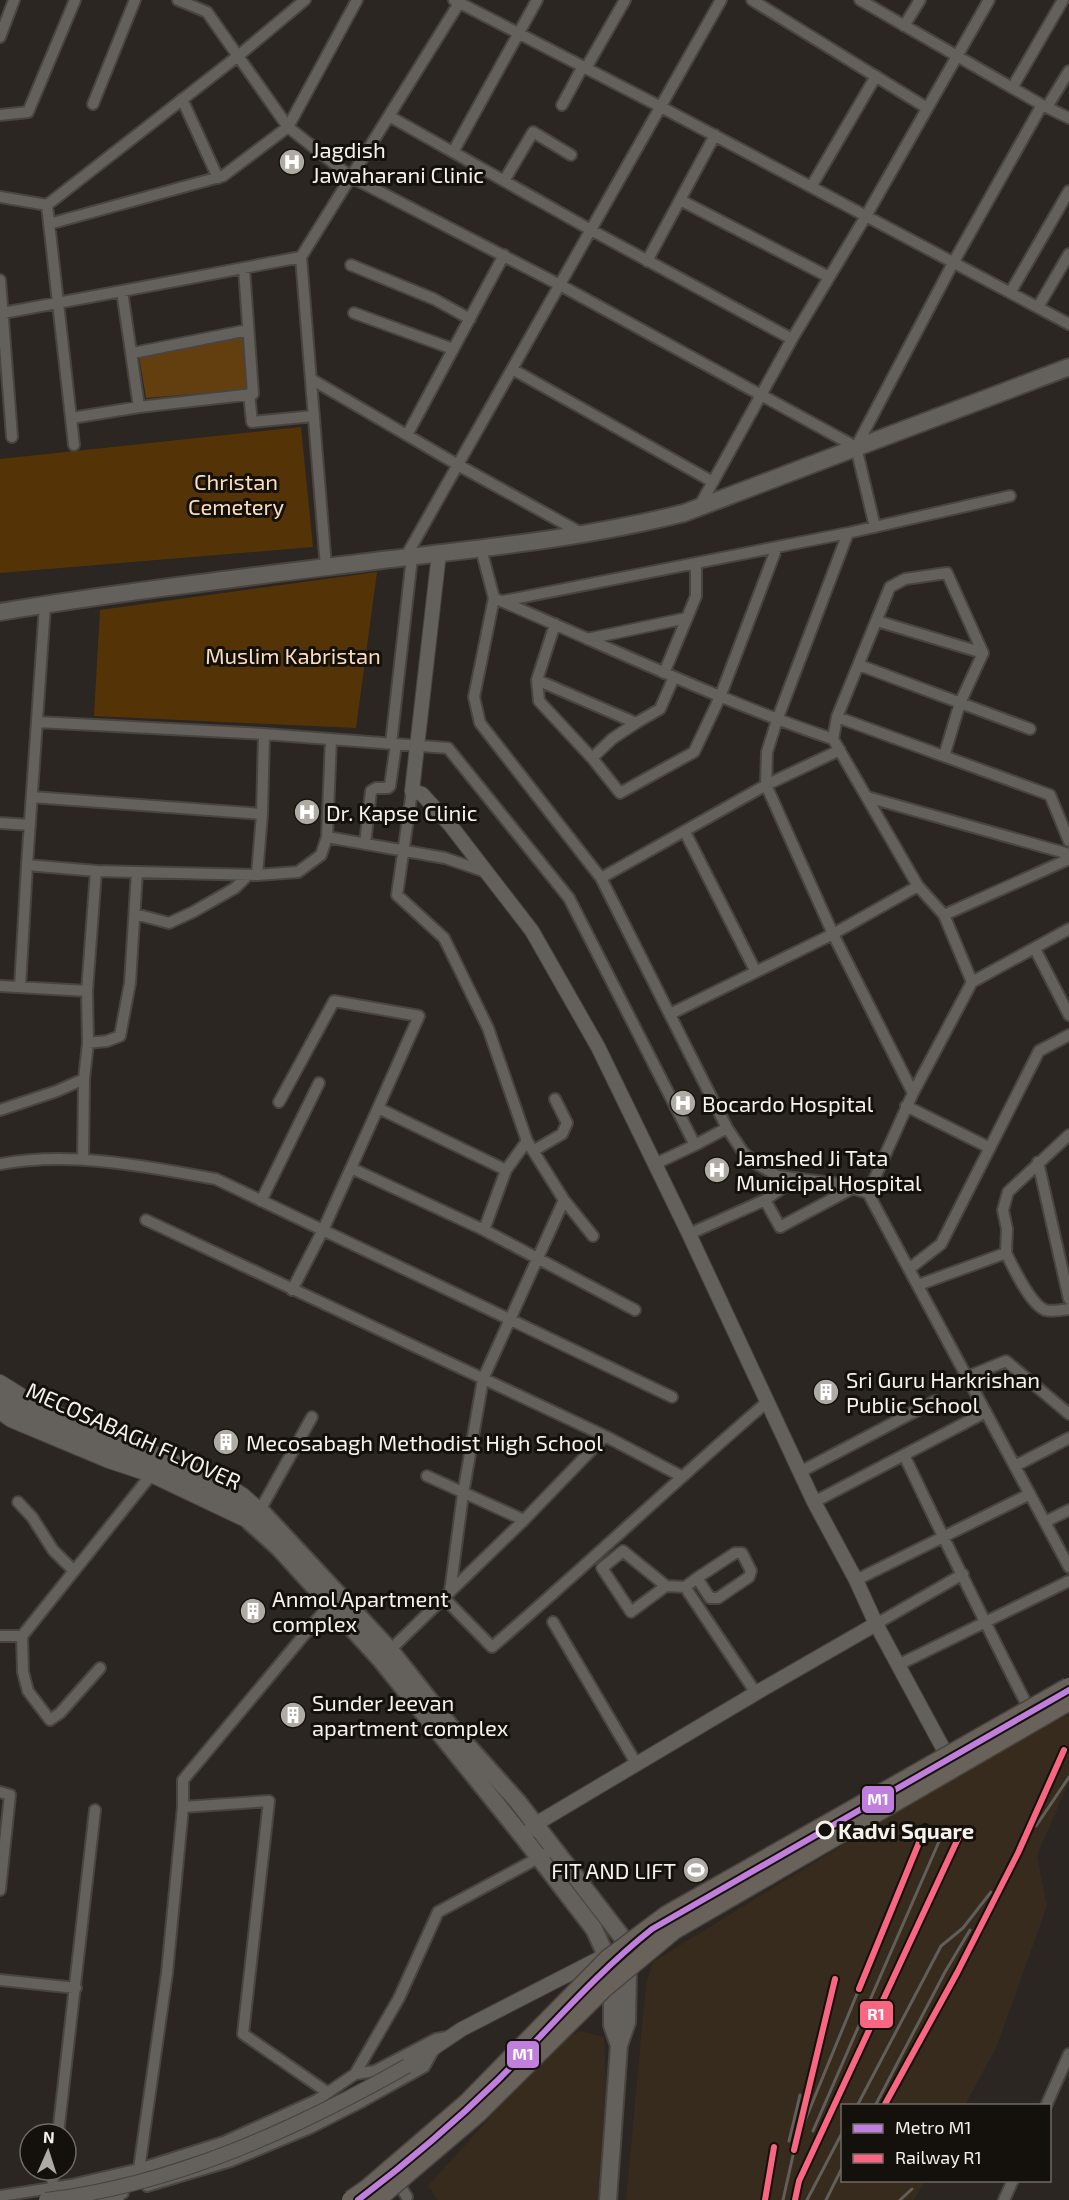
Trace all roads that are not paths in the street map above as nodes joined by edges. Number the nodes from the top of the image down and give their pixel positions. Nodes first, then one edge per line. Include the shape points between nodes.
1 (14, 0) edge
2 (75, 0) edge
3 (135, 0) edge
4 (178, 0) edge
5 (305, 0) edge
6 (357, 0) edge
7 (537, 0) edge
8 (625, 0) edge
9 (721, 0) edge
10 (752, 0) edge
11 (860, 0) edge
12 (920, 0) edge
13 (988, 0) edge
14 (1063, 0) edge
15 (458, 1) edge
16 (196, 3) edge
17 (904, 26) junction
18 (519, 34) junction
19 (0, 37) edge
20 (238, 56) junction
21 (956, 56) junction
22 (584, 67) junction
23 (1069, 71) edge
24 (876, 76) junction
25 (1012, 88) junction
26 (182, 99) junction
27 (93, 104) dead end
28 (562, 105) dead end
29 (1044, 106) junction
30 (661, 107) junction
31 (927, 108) junction
32 (0, 115) edge
33 (389, 116) junction
34 (1069, 118) edge
35 (288, 127) junction
36 (715, 135) junction
37 (453, 152) junction
38 (572, 155) dead end
39 (351, 177) junction
40 (219, 178) junction
41 (504, 181) junction
42 (812, 187) junction
43 (1068, 195) edge
44 (0, 197) edge
45 (680, 200) junction
46 (46, 205) junction
47 (866, 216) junction
48 (49, 224) junction
49 (591, 230) junction
50 (1069, 254) edge
51 (504, 255) junction
52 (301, 257) junction
53 (647, 261) junction
54 (954, 263) junction
55 (351, 265) dead end
56 (244, 268) junction
57 (829, 278) junction
58 (0, 280) edge
59 (560, 285) junction
60 (122, 291) junction
61 (1010, 293) junction
62 (59, 302) junction
63 (1038, 307) junction
64 (3, 312) junction
65 (354, 313) dead end
66 (470, 319) junction
67 (1069, 324) edge
68 (248, 330) junction
69 (792, 339) junction
70 (453, 349) junction
71 (133, 353) junction
72 (1069, 367) edge
73 (512, 369) junction
74 (311, 379) junction
75 (249, 394) junction
76 (761, 395) junction
77 (139, 407) junction
78 (314, 416) junction
79 (72, 418) junction
80 (407, 435) junction
81 (12, 437) dead end
82 (74, 445) dead end
83 (856, 447) junction
84 (458, 465) junction
85 (713, 482) junction
86 (1010, 496) dead end
87 (699, 507) junction
88 (875, 527) junction
89 (849, 533) junction
90 (584, 534) junction
91 (777, 547) junction
92 (481, 549) junction
93 (439, 554) junction
94 (408, 557) junction
95 (696, 563) junction
96 (326, 567) junction
97 (498, 599) junction
98 (45, 605) junction
99 (0, 612) edge
100 (687, 618) junction
101 (877, 621) junction
102 (555, 624) junction
103 (587, 639) junction
104 (982, 653) junction
105 (859, 665) junction
106 (669, 675) junction
107 (537, 680) junction
108 (720, 697) junction
109 (960, 703) junction
110 (837, 717) junction
111 (777, 720) junction
112 (37, 722) junction
113 (636, 723) junction
114 (1030, 729) dead end
115 (264, 734) junction
116 (331, 739) junction
117 (833, 739) junction
118 (393, 744) junction
119 (418, 746) junction
120 (840, 750) junction
121 (944, 756) junction
122 (592, 758) junction
123 (766, 785) junction
124 (412, 791) junction
125 (32, 797) junction
126 (867, 797) junction
127 (262, 814) junction
128 (1064, 817) edge
129 (0, 823) edge
130 (30, 825) junction
131 (685, 832) junction
132 (327, 837) junction
133 (1069, 841) edge
134 (365, 844) junction
135 (403, 850) junction
136 (1069, 854) edge
137 (1069, 859) edge
138 (27, 865) junction
139 (96, 871) junction
140 (137, 872) junction
141 (486, 872) junction
142 (253, 875) junction
143 (601, 878) junction
144 (918, 886) junction
145 (135, 914) junction
146 (944, 915) junction
147 (1069, 929) edge
148 (833, 934) junction
149 (1035, 949) junction
150 (756, 972) junction
151 (972, 982) junction
152 (0, 987) edge
153 (20, 987) junction
154 (87, 991) junction
155 (670, 1014) junction
156 (1069, 1015) edge
157 (1069, 1035) edge
158 (88, 1042) junction
159 (84, 1079) junction
160 (319, 1083) dead end
161 (913, 1093) junction
162 (555, 1099) dead end
163 (279, 1101) dead end
164 (906, 1107) junction
165 (378, 1108) junction
166 (0, 1110) edge
167 (727, 1128) junction
168 (1069, 1135) edge
169 (695, 1145) junction
170 (530, 1146) junction
171 (990, 1148) junction
172 (83, 1160) junction
173 (1038, 1162) junction
174 (0, 1164) edge
175 (655, 1164) junction
176 (351, 1168) junction
177 (506, 1170) junction
178 (797, 1178) junction
179 (853, 1188) junction
180 (868, 1193) junction
181 (564, 1200) junction
182 (765, 1200) junction
183 (261, 1201) junction
184 (146, 1220) dead end
185 (323, 1230) junction
186 (484, 1230) junction
187 (690, 1234) junction
188 (593, 1236) dead end
189 (1006, 1253) junction
190 (538, 1257) junction
191 (909, 1269) junction
192 (918, 1285) junction
193 (292, 1290) junction
194 (1069, 1299) edge
195 (1069, 1309) edge
196 (635, 1310) dead end
197 (510, 1319) junction
198 (967, 1377) junction
199 (483, 1379) junction
200 (0, 1382) edge
201 (672, 1396) dead end
202 (0, 1398) edge
203 (935, 1401) dead end
204 (767, 1402) junction
205 (0, 1412) edge
206 (986, 1412) junction
207 (1069, 1414) edge
208 (312, 1417) dead end
209 (606, 1436) junction
210 (1069, 1438) edge
211 (904, 1455) junction
212 (1015, 1466) junction
213 (800, 1472) junction
214 (151, 1475) junction
215 (427, 1476) dead end
216 (681, 1476) junction
217 (463, 1494) junction
218 (1030, 1494) junction
219 (18, 1502) dead end
220 (814, 1502) junction
221 (1069, 1510) edge
222 (252, 1514) junction
223 (524, 1520) junction
224 (1045, 1522) junction
225 (944, 1538) junction
226 (1069, 1567) edge
227 (74, 1571) junction
228 (963, 1574) junction
229 (698, 1578) junction
230 (856, 1580) junction
231 (1069, 1581) edge
232 (666, 1586) junction
233 (685, 1587) junction
234 (447, 1595) junction
235 (330, 1604) junction
236 (553, 1622) dead end
237 (984, 1622) junction
238 (876, 1624) junction
239 (0, 1636) edge
240 (22, 1636) junction
241 (385, 1654) junction
242 (898, 1665) junction
243 (100, 1668) dead end
244 (1069, 1685) edge
245 (756, 1693) junction
246 (1069, 1701) edge
247 (1028, 1705) junction
248 (1069, 1706) edge
249 (945, 1752) junction
250 (636, 1763) junction
251 (957, 1773) junction
252 (0, 1792) edge
253 (183, 1807) junction
254 (95, 1810) dead end
255 (529, 1831) junction
256 (546, 1854) junction
257 (0, 1890) edge
258 (625, 1941) junction
259 (606, 1955) junction
260 (628, 1972) junction
261 (0, 1980) edge
262 (612, 1987) junction
263 (76, 1988) junction
264 (453, 2036) junction
265 (619, 2045) junction
266 (435, 2049) junction
267 (1069, 2054) edge
268 (355, 2074) junction
269 (327, 2092) junction
270 (1047, 2104) edge
271 (59, 2122) edge
272 (139, 2169) junction
273 (1013, 2182) edge
274 (49, 2194) edge
275 (0, 2196) edge
276 (119, 2197) edge
277 (91, 2200) edge
278 (344, 2200) edge
279 (351, 2200) edge
280 (376, 2200) edge
281 (387, 2200) edge
282 (608, 2200) edge
283 (1004, 2200) edge

1 - 19 street
2 - 32 street via 28,112
3 - 27 street
4 - 16 street
5 - 20 street
6 - 35 street
7 - 18 street
8 - 22 street
9 - 30 street
10 - 24 street
11 - 17 street
12 - 17 street
13 - 21 street
14 - 25 street
15 - 18 street
15 - 33 street
16 - 20 street via 207,12
17 - 21 street
18 - 22 street
18 - 37 street
20 - 26 street
20 - 35 street
21 - 25 street
21 - 31 street
22 - 28 street
22 - 30 street
23 - 29 street
24 - 31 street
24 - 42 street
25 - 29 street
26 - 40 street
26 - 46 street
29 - 34 street
29 - 54 street
30 - 36 street
30 - 49 street
31 - 47 street
33 - 37 street
33 - 39 street
35 - 39 street
35 - 40 street
36 - 42 street
36 - 45 street
37 - 41 street
38 - 41 street via 533,132
39 - 51 street
39 - 52 street
40 - 48 street
41 - 49 street
42 - 47 street
43 - 61 street
44 - 46 street
45 - 53 street
45 - 57 street
46 - 48 street
47 - 54 street
47 - 57 street
48 - 62 street
49 - 53 street
49 - 59 street
50 - 63 street
51 - 59 street
51 - 66 street
52 - 56 street
52 - 74 street
53 - 69 street
54 - 61 street
54 - 83 street
55 - 66 street via 434,299
56 - 60 street
56 - 68 street
57 - 69 street
58 - 64 street
59 - 73 street
59 - 76 street
60 - 62 street
60 - 71 street
61 - 63 street
62 - 64 street
62 - 79 street
63 - 67 street
64 - 81 street
65 - 70 street
66 - 70 street
68 - 71 street
68 - 75 street via 253,394
69 - 76 street
70 - 80 street
71 - 77 street
72 - 83 main road
73 - 84 street
73 - 85 street
74 - 78 street
74 - 80 street
75 - 77 street
75 - 78 street via 252,422
76 - 83 street
76 - 85 street
77 - 79 street
78 - 96 street
79 - 82 street
80 - 84 street
83 - 87 main road
83 - 88 street
84 - 90 street
84 - 94 street
85 - 87 street
86 - 88 street
87 - 90 main road via 630,527
88 - 89 street
89 - 91 street
89 - 111 street
90 - 92 main road
91 - 95 street
91 - 108 street
92 - 93 main road
92 - 97 street
93 - 94 main road
93 - 119 street
94 - 96 main road
94 - 118 street
95 - 97 street
95 - 100 street via 696,596
96 - 98 main road
97 - 102 street
97 - 143 street via 474,697 480,723
98 - 99 main road
98 - 112 street
100 - 103 street
100 - 106 street
101 - 104 street
101 - 104 street via 890,587 905,579 947,573
101 - 105 street
102 - 103 street
102 - 107 street
103 - 106 street
104 - 109 street
105 - 109 street
105 - 110 street
106 - 108 street
106 - 113 street via 660,709
107 - 113 street
107 - 122 street via 540,701
108 - 111 street
108 - 122 street via 694,752 620,794
109 - 114 street
109 - 121 street
110 - 117 street
110 - 121 street
111 - 117 street
111 - 123 street via 767,752
112 - 115 street
112 - 125 street
113 - 122 street
115 - 116 street
115 - 127 street
116 - 118 street
116 - 132 street
117 - 120 street
118 - 119 street
118 - 134 street via 390,786 371,791
119 - 124 street
119 - 169 street via 448,748 569,898
120 - 123 street
120 - 126 street
121 - 128 street via 1050,795
123 - 131 street
123 - 148 street
124 - 135 street
124 - 141 street via 430,802
125 - 127 street
125 - 130 street
126 - 136 street
126 - 144 street
127 - 142 street
128 - 133 street
129 - 130 street
130 - 138 street
131 - 143 street
131 - 150 street
132 - 134 street
132 - 142 street via 321,855 298,872
134 - 135 street
135 - 141 street via 445,858
135 - 170 street via 397,895 444,939 488,1028
137 - 146 street
138 - 139 street
138 - 153 street
139 - 140 street
139 - 154 street
140 - 142 street
140 - 145 street
141 - 175 street via 532,931 598,1047
142 - 145 street via 169,923
143 - 155 street
144 - 146 street
144 - 148 street
145 - 158 street via 130,983 120,1036
146 - 151 street
147 - 149 street
148 - 150 street
148 - 161 street
149 - 151 street
149 - 156 street
150 - 155 street
151 - 161 street
152 - 153 street
153 - 154 street
154 - 158 street
155 - 167 street
157 - 171 street via 1039,1051
158 - 159 street
159 - 166 street
159 - 172 street
160 - 183 street
161 - 164 street
162 - 170 street via 567,1123 562,1134
163 - 165 street via 334,1001 419,1016
164 - 171 street
164 - 180 street
165 - 176 street
165 - 177 street
167 - 169 street
167 - 178 street via 755,1163 778,1176
168 - 173 street
169 - 175 street
170 - 177 street
170 - 181 street
171 - 191 street via 941,1244
172 - 174 street via 33,1158
172 - 183 street via 140,1165 216,1179
173 - 189 street via 1008,1192 1003,1210
173 - 194 street
175 - 187 street
176 - 185 street
176 - 186 street
177 - 186 street
178 - 179 street
178 - 182 street
179 - 180 street
179 - 182 street via 780,1227
180 - 191 street
181 - 188 street
181 - 190 street
182 - 187 street
183 - 185 street
184 - 193 street
185 - 193 street
185 - 197 street
186 - 190 street
187 - 204 street
189 - 192 street
189 - 195 street via 1036,1304 1045,1310
190 - 196 street
190 - 197 street
191 - 192 street
192 - 198 street
193 - 199 street
197 - 199 street
197 - 201 street
198 - 206 street
198 - 207 street via 1006,1361
199 - 209 street
199 - 217 street
200 - 222 street via 37,1405 221,1481 243,1494
202 - 222 main road, MECOSABAGH FLYOVER via 215,1491
203 - 213 street
204 - 213 street
204 - 216 street
205 - 214 street via 43,1434
206 - 211 street
206 - 212 street
208 - 222 street
209 - 216 street
209 - 223 street
210 - 212 street
211 - 220 street
211 - 225 street
212 - 218 street
213 - 220 street
214 - 222 street
214 - 227 street
215 - 217 street
216 - 234 street via 492,1647
217 - 223 street
217 - 234 street
218 - 224 street
218 - 225 street
219 - 227 street via 53,1550
220 - 230 street
221 - 224 street
222 - 235 main road
222 - 241 main road
223 - 234 street
224 - 226 street
225 - 228 street
225 - 230 street
227 - 240 street
228 - 237 street
228 - 238 street
229 - 229 street via 713,1599 749,1577 751,1571 742,1553 735,1552
229 - 233 street
230 - 238 street
231 - 237 street
232 - 232 street via 631,1612 602,1568 623,1551
232 - 233 street
233 - 245 street
234 - 241 street
235 - 241 main road
235 - 253 street via 183,1780
236 - 250 street
237 - 242 street
237 - 247 street
238 - 242 street
238 - 245 street
239 - 240 street
240 - 243 street via 28,1691 50,1720
241 - 255 main road
242 - 249 street
244 - 247 main road
244 - 279 main road, bridge via 667,1915 608,1959 467,2103
245 - 250 street
246 - 280 main road, bridge via 674,1930 604,1988 477,2114
247 - 249 main road
248 - 251 main road
249 - 251 street
249 - 258 main road via 665,1910
250 - 255 street
251 - 260 main road via 678,1933
252 - 257 street via 10,1795
253 - 269 street via 269,1801 243,2034
253 - 272 street via 167,1973
254 - 263 street
255 - 256 main road
256 - 258 main road
256 - 259 main road
256 - 268 street via 438,1912 399,1998
258 - 259 main road
258 - 260 main road
259 - 262 main road
259 - 264 street
259 - 278 main road via 464,2100
260 - 262 main road
260 - 265 main road via 627,2022
261 - 263 street
262 - 265 main road via 612,2025
262 - 281 main road via 405,2193
263 - 271 street
264 - 266 street
264 - 268 street via 436,2039 375,2071
265 - 282 main road
266 - 274 street, bridge via 366,2089 273,2134 192,2167 76,2197
266 - 276 street via 424,2067 310,2128 231,2161
267 - 270 street
268 - 269 street
269 - 272 street via 224,2142
272 - 274 street
272 - 276 street
273 - 283 street
274 - 275 street
276 - 277 street

